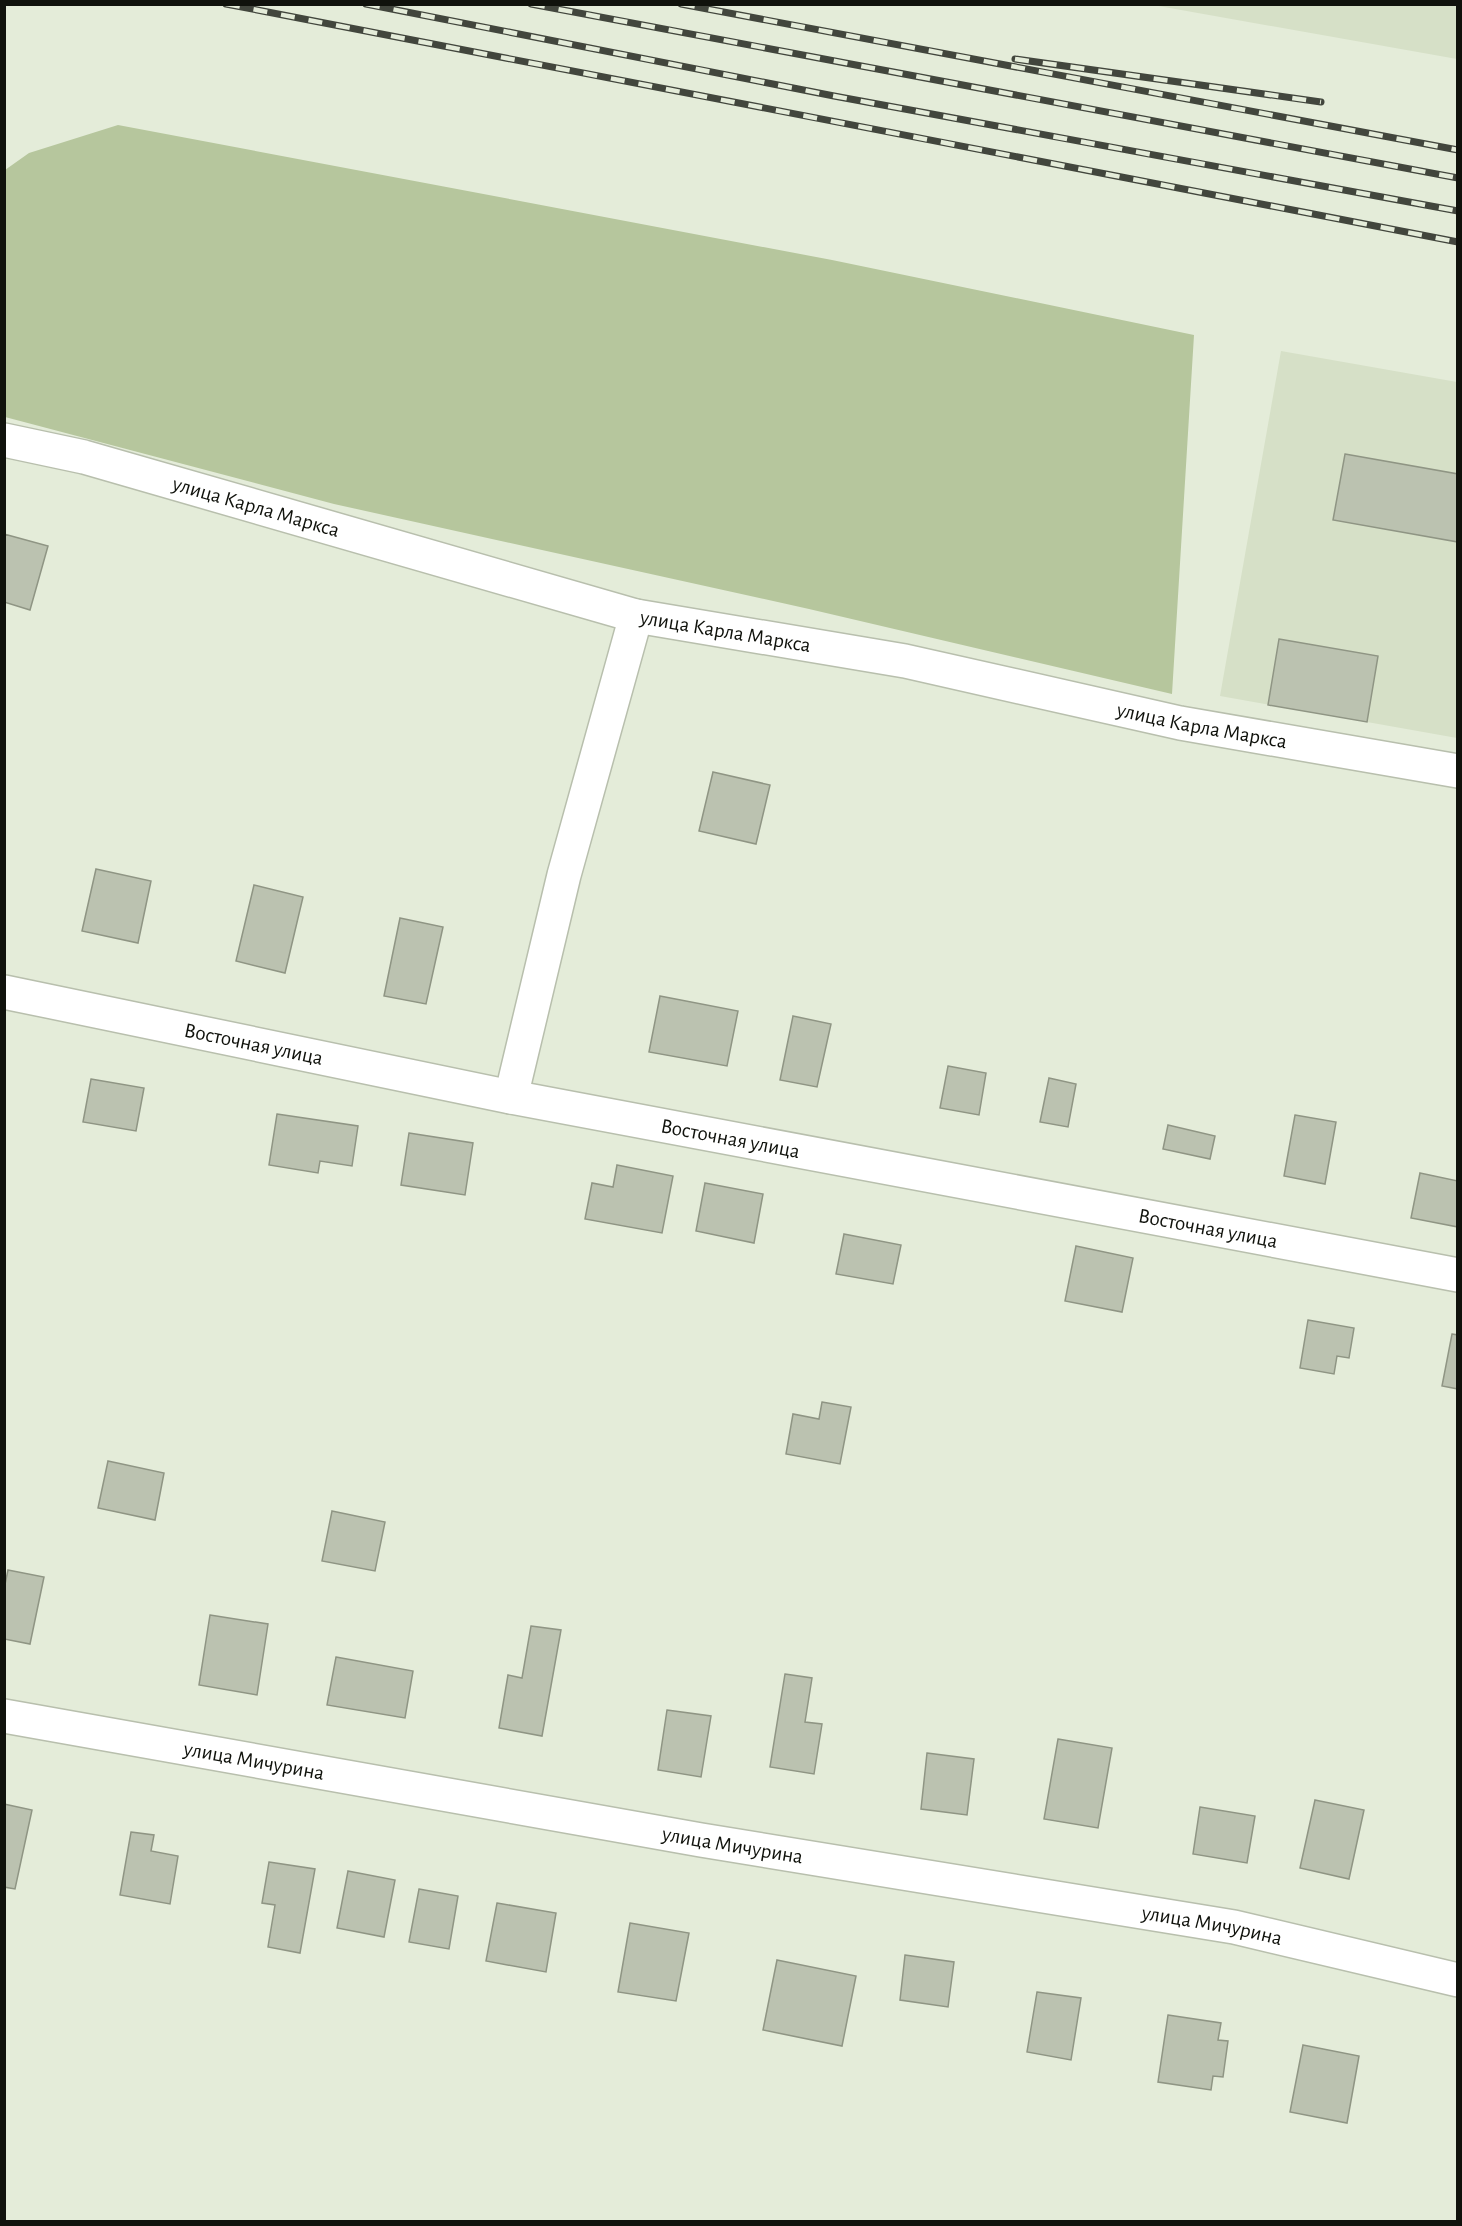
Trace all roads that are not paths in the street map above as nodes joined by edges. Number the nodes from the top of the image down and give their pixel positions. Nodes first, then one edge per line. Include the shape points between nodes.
1 (4, 440) edge
2 (636, 616) junction
3 (1458, 771) edge
4 (4, 992) edge
5 (511, 1097) junction
6 (1458, 1275) edge
7 (4, 1716) edge
8 (1458, 1980) edge

1 - 2 street, улица Карла Маркса via 84,457
2 - 3 street, улица Карла Маркса via 905,661 1180,723
2 - 5 street via 564,875
4 - 5 street, Восточная улица
5 - 6 street, Восточная улица
7 - 8 street, улица Мичурина via 701,1840 1234,1927

